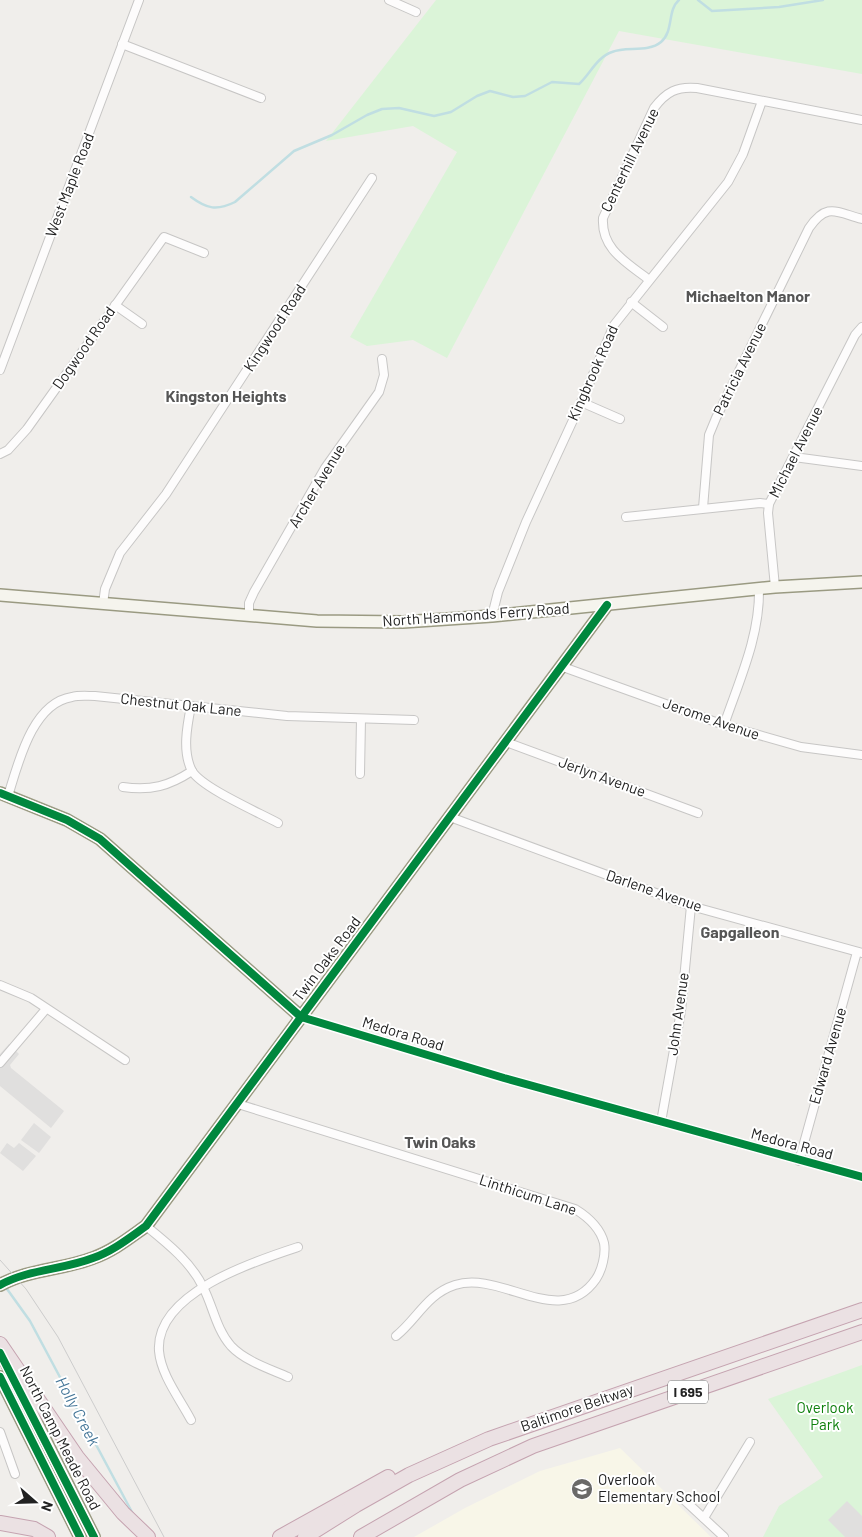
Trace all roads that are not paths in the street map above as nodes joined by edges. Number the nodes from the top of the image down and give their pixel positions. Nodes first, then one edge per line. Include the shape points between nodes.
1 (139, 0) edge
2 (389, 0) edge
3 (416, 12) dead end
4 (122, 44) junction
5 (261, 98) dead end
6 (762, 101) junction
7 (862, 120) edge
8 (372, 178) dead end
9 (862, 219) edge
10 (204, 253) dead end
11 (648, 279) junction
12 (632, 302) junction
13 (115, 305) junction
14 (142, 324) dead end
15 (663, 327) dead end
16 (862, 327) edge
17 (382, 358) dead end
18 (0, 370) edge
19 (581, 402) junction
20 (620, 419) dead end
21 (0, 454) edge
22 (794, 457) junction
23 (862, 466) edge
24 (770, 504) junction
25 (703, 508) junction
26 (626, 517) dead end
27 (862, 582) edge
28 (775, 587) junction
29 (759, 589) junction
30 (0, 595) edge
31 (103, 604) junction
32 (607, 605) junction
33 (248, 616) junction
34 (492, 616) junction
35 (563, 667) junction
36 (191, 706) junction
37 (361, 719) junction
38 (414, 720) dead end
39 (724, 725) junction
40 (506, 742) junction
41 (862, 755) edge
42 (192, 772) junction
43 (360, 774) dead end
44 (124, 787) dead end
45 (4, 794) edge
46 (698, 813) dead end
47 (450, 817) junction
48 (278, 823) dead end
49 (691, 906) junction
50 (860, 953) edge
51 (0, 985) edge
52 (46, 1009) junction
53 (301, 1017) junction
54 (125, 1060) dead end
55 (0, 1062) edge
56 (238, 1104) junction
57 (661, 1122) junction
58 (799, 1161) junction
59 (862, 1177) edge
60 (146, 1226) junction
61 (298, 1247) dead end
62 (0, 1285) edge
63 (203, 1287) junction
64 (862, 1310) edge
65 (862, 1332) edge
66 (396, 1336) dead end
67 (0, 1344) edge
68 (0, 1353) edge
69 (0, 1377) edge
70 (288, 1377) dead end
71 (191, 1420) dead end
72 (529, 1424) junction
73 (0, 1432) edge
74 (750, 1442) dead end
75 (15, 1474) dead end
76 (682, 1497) dead end
77 (704, 1518) junction
78 (0, 1523) edge
79 (380, 1525) junction
80 (48, 1537) edge
81 (80, 1537) edge
82 (94, 1537) edge
83 (148, 1537) edge
84 (280, 1537) edge
85 (306, 1537) edge
86 (362, 1537) edge
87 (366, 1537) edge
88 (724, 1537) edge

1 - 4 street, West Maple Road
2 - 3 street
4 - 5 street
4 - 18 street, West Maple Road
6 - 7 street, Centerhill Avenue
6 - 11 street, Kingbrook Road via 743,154 728,182
6 - 11 street, Centerhill Avenue via 684,87 672,90 654,108 602,218 603,236 610,248
8 - 31 street, Kingwood Road via 166,494 120,552
9 - 25 street, Patricia Avenue via 834,211 820,213 809,228 709,435
10 - 13 street, Dogwood Road via 164,237
11 - 12 street, Kingbrook Road
12 - 15 street
12 - 19 street, Kingbrook Road via 614,325
13 - 14 street
13 - 21 street, Dogwood Road via 27,430
16 - 22 street, Michael Avenue
17 - 33 street, Archer Avenue via 384,375 379,392 325,468 254,592
19 - 20 street
19 - 34 street, Kingbrook Road via 526,522 498,592
22 - 23 street
22 - 24 street, Michael Avenue
24 - 25 street
24 - 28 street, Michael Avenue via 768,513
25 - 26 street
27 - 28 street, North Hammonds Ferry Road
28 - 29 street, North Hammonds Ferry Road
29 - 32 street, North Hammonds Ferry Road
29 - 39 street via 753,640
30 - 31 street, North Hammonds Ferry Road
31 - 33 street, North Hammonds Ferry Road
32 - 34 street, North Hammonds Ferry Road
32 - 35 street, Twin Oaks Road
33 - 34 street, North Hammonds Ferry Road via 403,622
35 - 39 street, Jerome Avenue
35 - 40 street, Twin Oaks Road
36 - 37 street, Chestnut Oak Lane via 287,716
36 - 42 street via 186,737
36 - 45 street, Chestnut Oak Lane via 95,696 71,697 58,703 38,721 30,734
37 - 38 street, Chestnut Oak Lane
37 - 43 street
39 - 41 street, Jerome Avenue via 801,746
40 - 46 street, Jerlyn Avenue
40 - 47 street, Twin Oaks Road
42 - 44 street via 162,787
42 - 48 street via 212,788
45 - 53 street, Medora Road via 67,820 100,839
47 - 49 street, Darlene Avenue
47 - 53 street, Twin Oaks Road
49 - 50 street, Darlene Avenue
49 - 57 street, John Avenue via 681,1011
50 - 58 street, Edward Avenue
51 - 52 street via 31,998
52 - 54 street
52 - 55 street
53 - 56 street, Twin Oaks Road
53 - 57 street, Medora Road
56 - 60 street, Twin Oaks Road
56 - 66 street, Linthicum Lane via 576,1209 589,1217 600,1234 604,1254 602,1267 597,1278 582,1294 571,1299 550,1301 490,1283 455,1285 433,1296
57 - 58 street, Medora Road
58 - 59 street, Medora Road
60 - 62 street, Twin Oaks Road via 118,1246 93,1258 25,1274
60 - 63 street via 196,1274
61 - 63 street via 247,1263
63 - 70 street via 223,1337 232,1347
63 - 71 street via 172,1314 160,1332 159,1342 162,1364
64 - 72 highway, Baltimore Beltway / I 695
65 - 79 highway, Baltimore Beltway / I 695 via 533,1446 460,1480
67 - 83 highway via 77,1457
68 - 82 street, North Camp Meade Road
69 - 81 street, North Camp Meade Road
72 - 84 highway via 405,1468
72 - 85 highway, Baltimore Beltway / I 695 via 409,1476
73 - 75 street
74 - 77 street
76 - 77 street
77 - 88 street
78 - 80 highway via 34,1529
79 - 86 highway, Baltimore Beltway / I 695
79 - 87 highway

